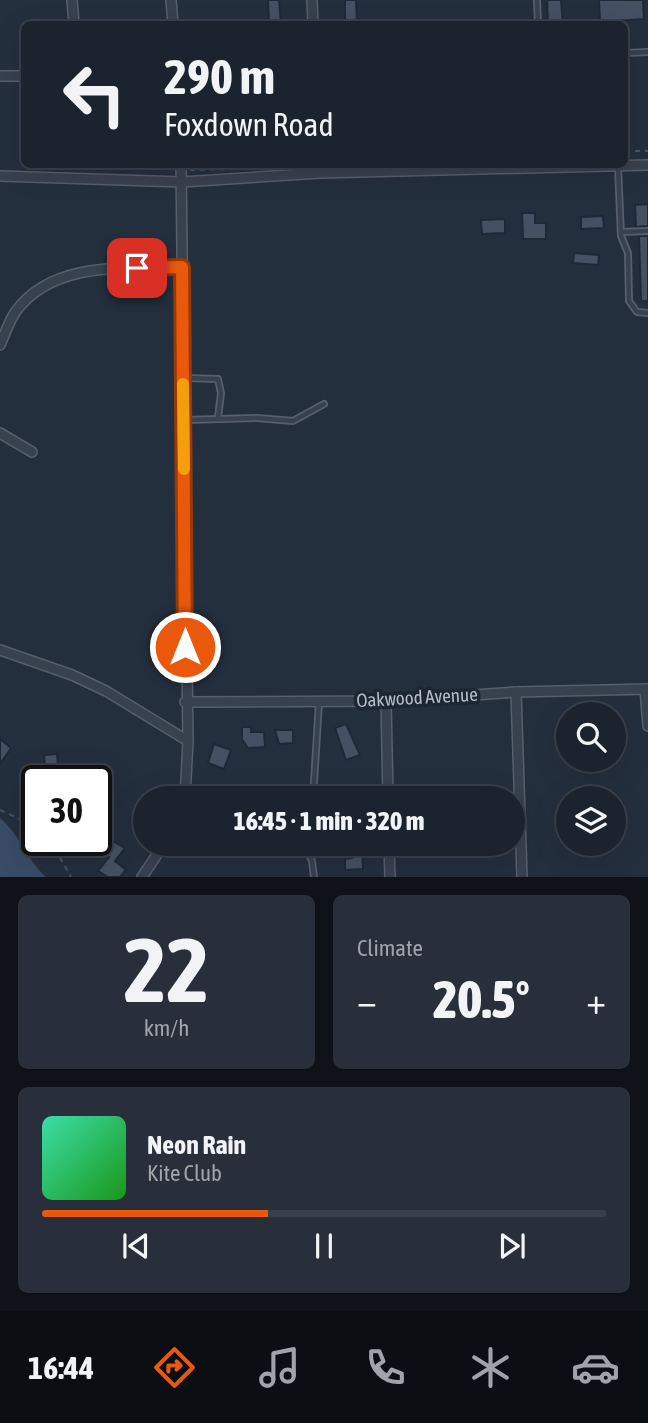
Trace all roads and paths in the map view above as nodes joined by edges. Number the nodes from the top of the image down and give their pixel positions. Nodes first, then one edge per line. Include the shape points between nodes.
1 (72, 0) edge
2 (171, 0) edge
3 (312, 0) edge
4 (537, 0) edge
5 (74, 21) edge
6 (173, 21) edge
7 (313, 21) edge
8 (538, 21) edge
9 (648, 52) edge
10 (628, 53) edge
11 (0, 76) edge
12 (21, 76) edge
13 (628, 151) edge
14 (648, 151) edge
15 (648, 165) edge
16 (628, 166) edge
17 (181, 168) edge
18 (419, 168) edge
19 (618, 168) edge
20 (320, 169) edge
21 (0, 177) edge
22 (182, 182) junction
23 (648, 231) edge
24 (621, 232) junction
25 (182, 267) junction
26 (648, 313) edge
27 (0, 345) edge
28 (183, 378) junction
29 (324, 404) dead end
30 (218, 418) junction
31 (183, 420) junction
32 (0, 433) edge
33 (32, 452) dead end
34 (0, 650) edge
35 (646, 689) edge
36 (516, 692) junction
37 (319, 701) junction
38 (386, 701) junction
39 (186, 702) junction
40 (648, 726) edge
41 (188, 741) junction
42 (186, 786) edge
43 (314, 786) edge
44 (388, 786) edge
45 (0, 810) edge
46 (21, 820) edge
47 (59, 856) edge
48 (156, 856) edge
49 (308, 856) edge
50 (389, 856) edge
51 (71, 877) edge
52 (142, 877) edge
53 (314, 877) edge
54 (390, 877) edge
55 (522, 877) edge

1 - 5 street
2 - 6 street
3 - 7 street
4 - 8 lane
9 - 10 lane
11 - 12 street
13 - 14 path
15 - 16 street
17 - 22 street
18 - 20 street
19 - 24 lane
20 - 22 street
21 - 22 street
22 - 25 street
23 - 24 lane
24 - 26 lane via 628,253 629,301 637,312
25 - 27 street via 92,270 53,281 16,312
25 - 28 street
28 - 30 lane via 218,379
28 - 31 street
29 - 30 lane via 293,421
30 - 31 lane
31 - 39 street
32 - 33 street
34 - 41 street via 106,691
35 - 36 street, Oakwood Avenue
35 - 40 street
36 - 38 street, Oakwood Avenue
36 - 55 street
37 - 38 street, Oakwood Avenue
37 - 39 street, Oakwood Avenue
37 - 43 lane
38 - 44 street
39 - 41 street
41 - 42 street
45 - 46 path
47 - 51 path
48 - 52 street
49 - 53 lane
50 - 54 street

